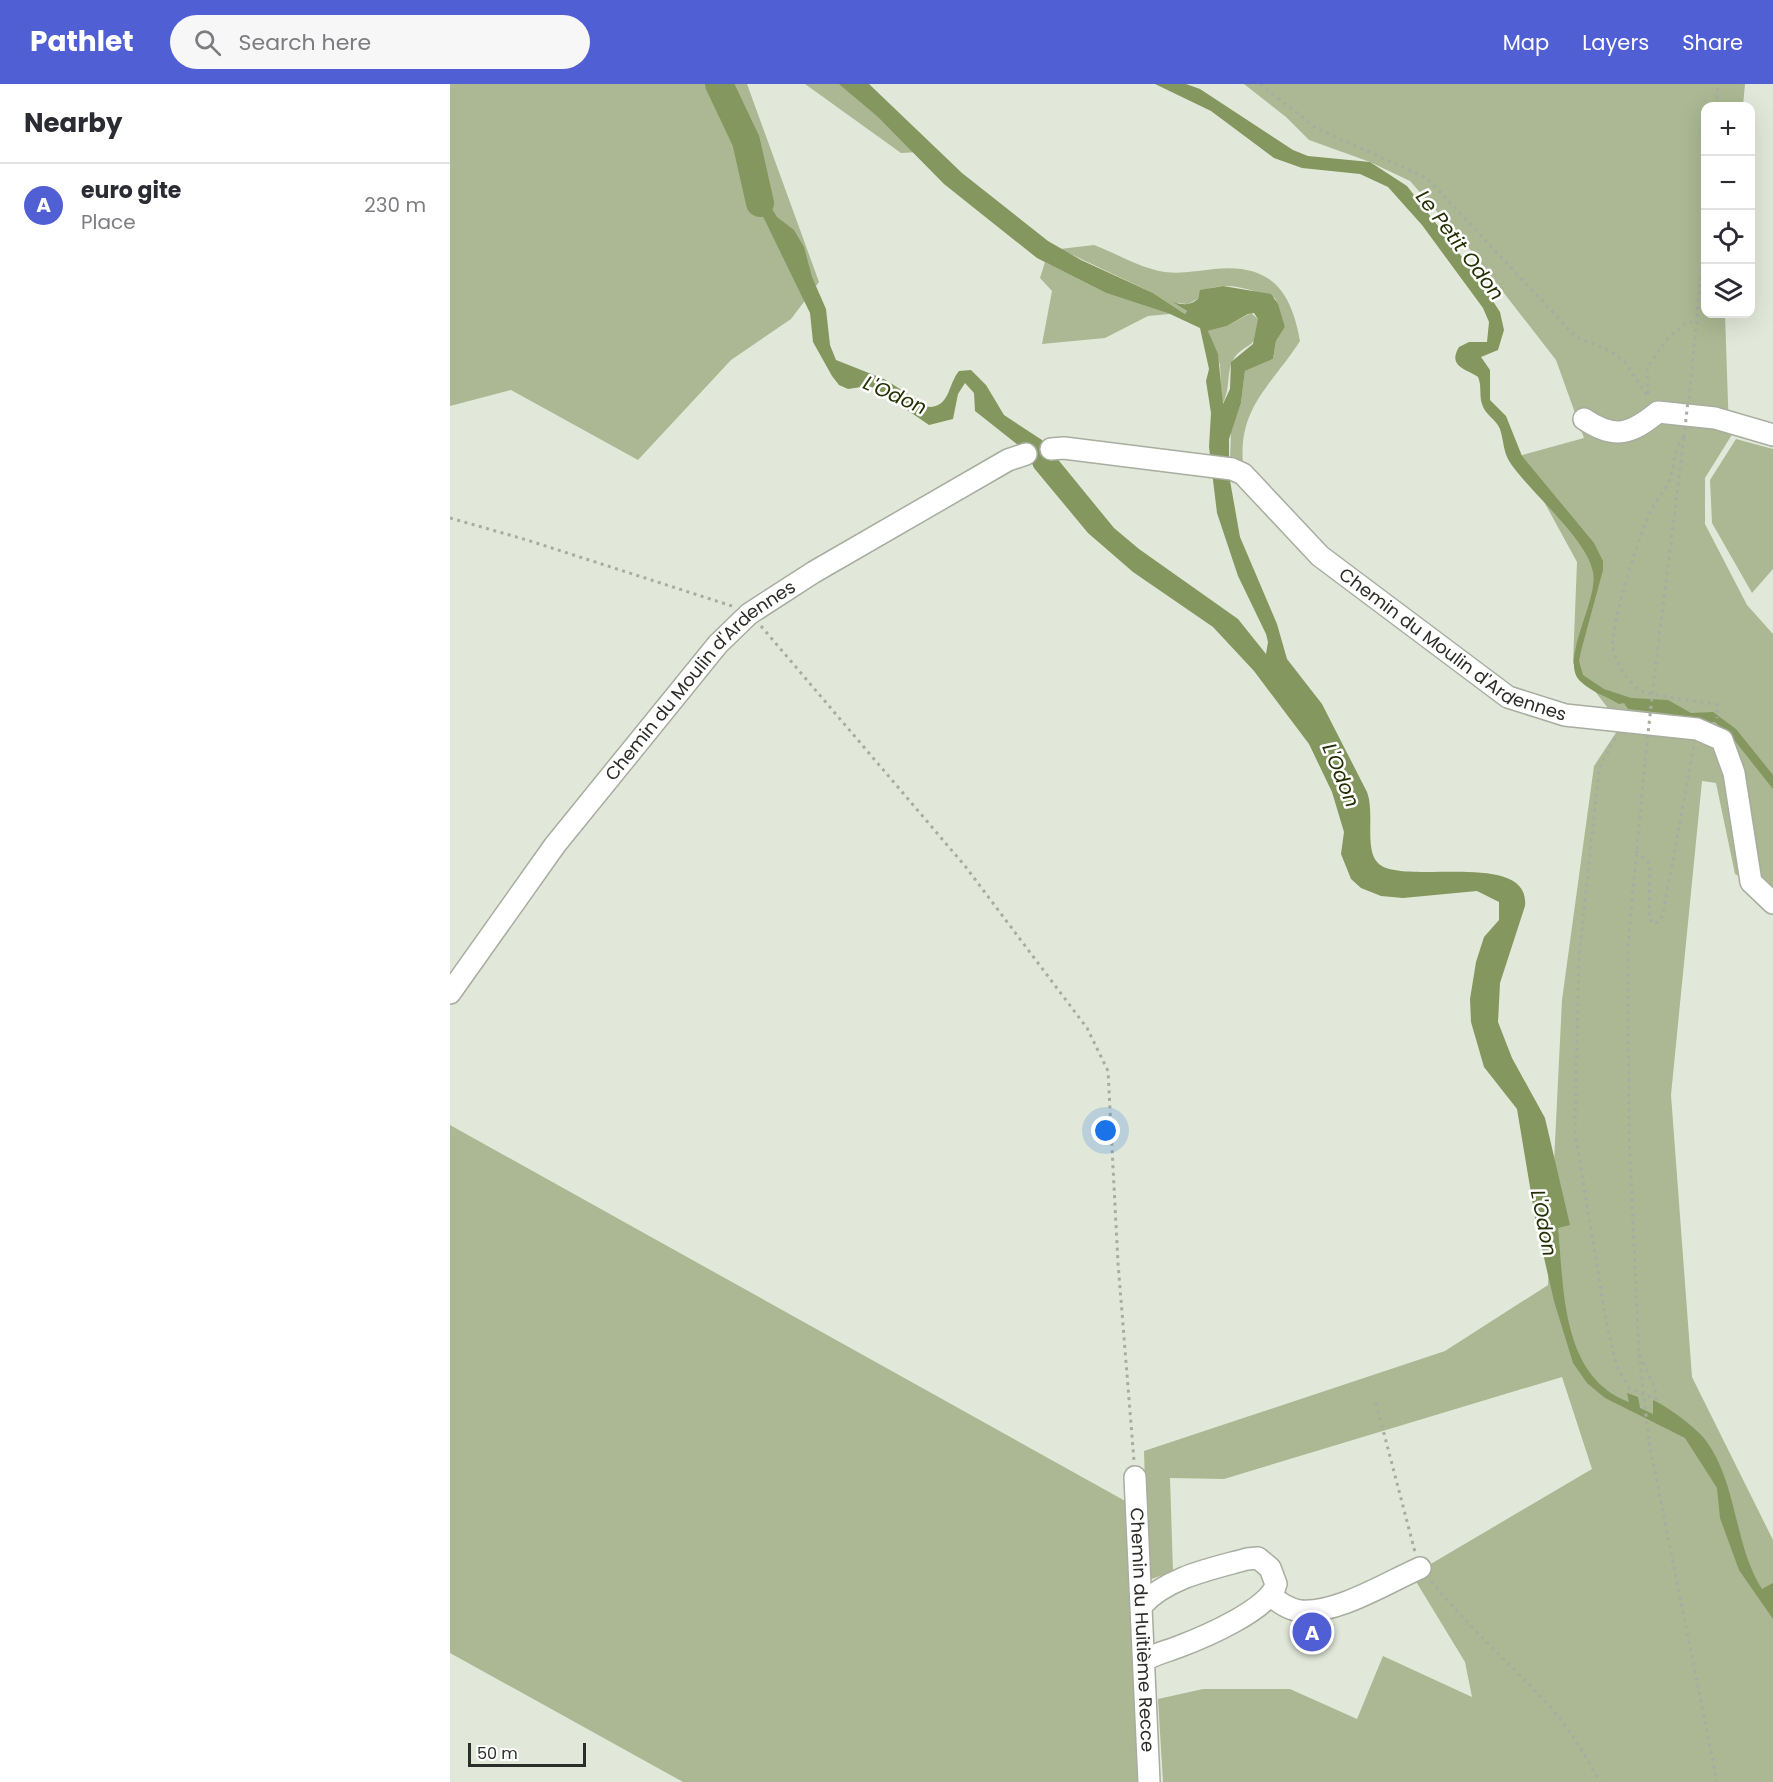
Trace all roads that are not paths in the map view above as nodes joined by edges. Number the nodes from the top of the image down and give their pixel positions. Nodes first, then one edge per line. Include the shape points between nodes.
1 (1584, 419) dead end
2 (1773, 435) edge
3 (1051, 449) dead end
4 (1026, 454) dead end
5 (1773, 903) edge
6 (450, 993) edge
7 (1135, 1477) road end
8 (1420, 1568) road end
9 (1271, 1596) junction
10 (1142, 1605) junction
11 (1144, 1661) junction
12 (1149, 1782) edge

1 - 2 street via 1599,429 1619,433 1639,428 1653,405
3 - 5 street, Chemin du Moulin d'Ardennes via 1232,469 1244,474 1320,555 1508,698 1565,715 1697,729 1722,740 1734,773 1751,882
4 - 6 street, Chemin du Moulin d'Ardennes via 1008,460 925,507 748,614 718,644 555,845
7 - 10 street, Chemin du Huitième Recce
8 - 9 street via 1332,1608 1300,1611
9 - 10 street via 1274,1578 1270,1568 1258,1558 1172,1583
9 - 11 street via 1248,1614
10 - 11 street, Chemin du Huitième Recce
11 - 12 street, Chemin du Huitième Recce

